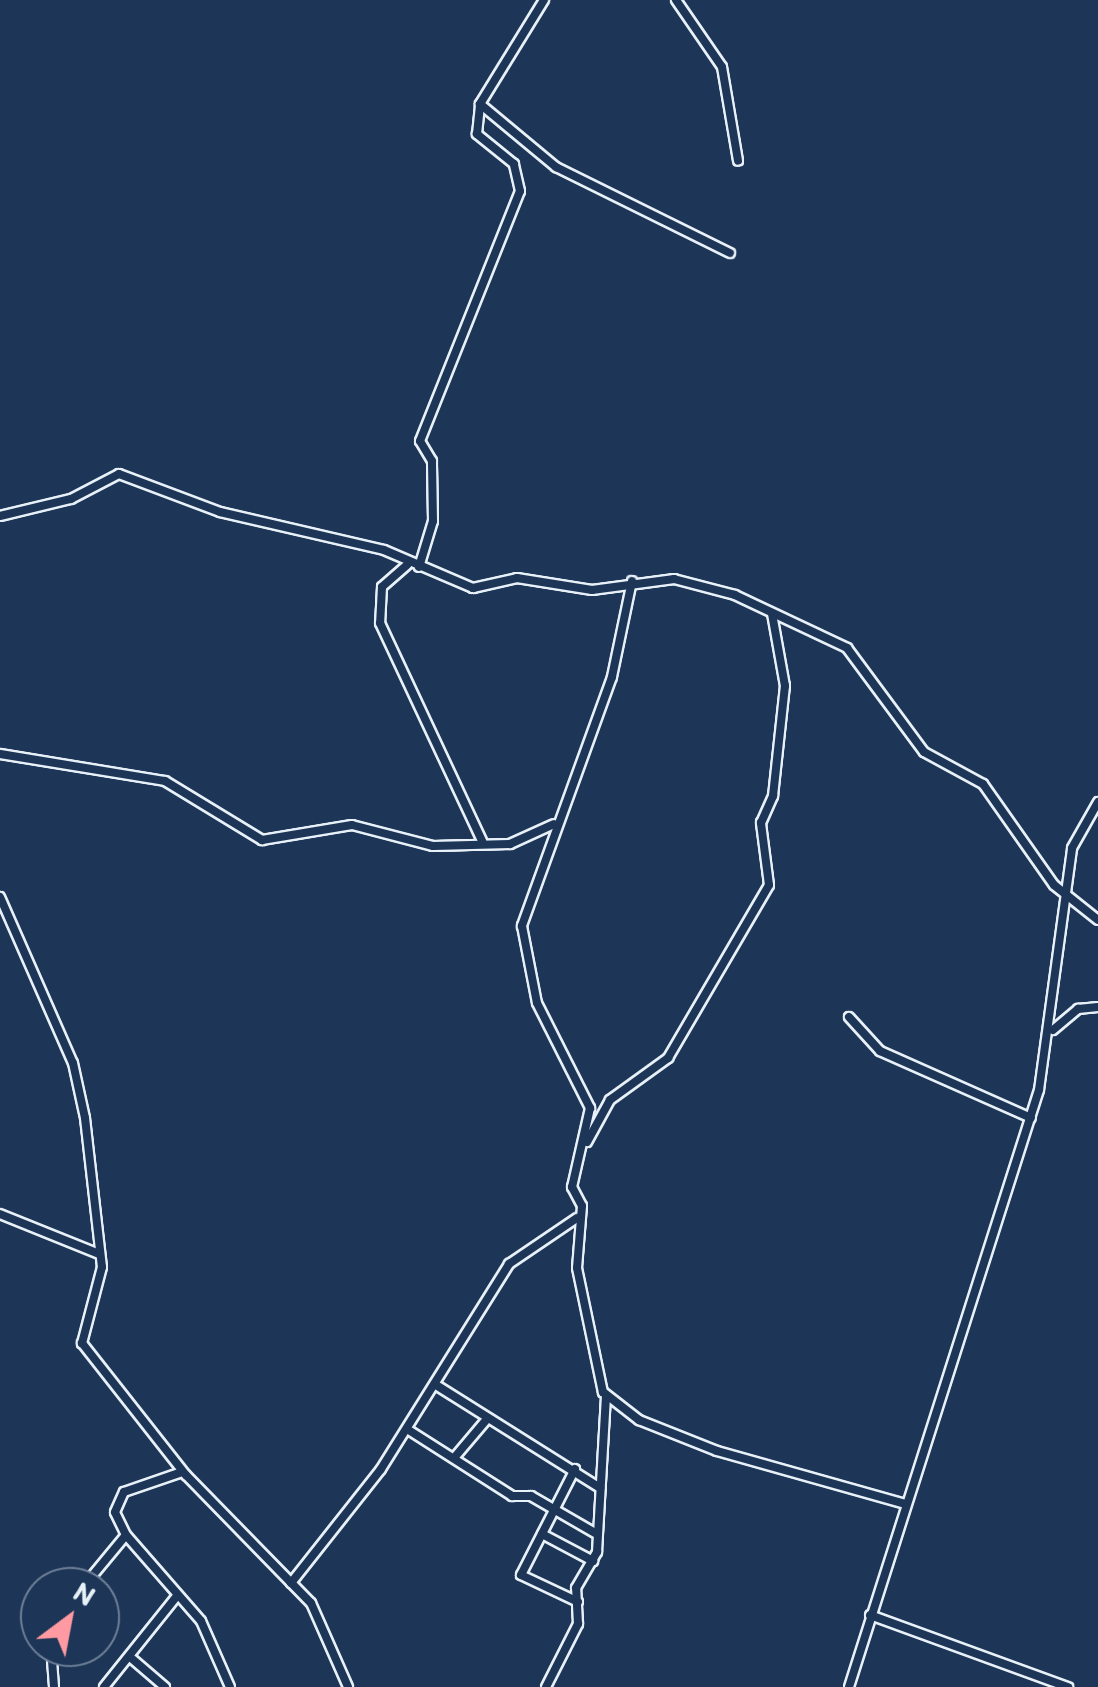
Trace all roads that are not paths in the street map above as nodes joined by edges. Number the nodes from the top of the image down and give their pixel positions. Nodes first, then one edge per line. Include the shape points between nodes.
1 (544, 0) edge
2 (676, 0) edge
3 (480, 104) junction
4 (738, 161) dead end
5 (730, 253) dead end
6 (0, 516) edge
7 (407, 565) junction
8 (420, 567) junction
9 (632, 581) junction
10 (772, 614) junction
11 (0, 754) edge
12 (1098, 802) edge
13 (554, 824) junction
14 (483, 842) junction
15 (0, 897) edge
16 (1068, 898) junction
17 (1098, 920) edge
18 (1098, 1007) edge
19 (849, 1017) dead end
20 (1052, 1030) junction
21 (1030, 1118) junction
22 (584, 1146) junction
23 (0, 1214) edge
24 (577, 1218) junction
25 (99, 1254) junction
26 (436, 1385) junction
27 (606, 1397) junction
28 (486, 1419) junction
29 (407, 1428) junction
30 (454, 1458) junction
31 (575, 1469) junction
32 (186, 1475) junction
33 (600, 1488) junction
34 (905, 1504) junction
35 (554, 1514) junction
36 (575, 1525) junction
37 (542, 1534) junction
38 (595, 1534) junction
39 (126, 1535) junction
40 (564, 1547) junction
41 (593, 1560) junction
42 (100, 1567) edge
43 (291, 1583) junction
44 (176, 1596) junction
45 (578, 1602) junction
46 (870, 1615) junction
47 (130, 1657) junction
48 (104, 1687) edge
49 (165, 1687) edge
50 (230, 1687) edge
51 (348, 1687) edge
52 (546, 1687) edge
53 (849, 1687) edge
54 (1068, 1687) edge

1 - 3 street
2 - 4 street via 722,67
3 - 5 street via 556,167
3 - 8 street via 477,134 514,164 520,190 420,440 432,462 433,528
6 - 7 street via 71,499 119,474 220,512 384,550
7 - 8 street
7 - 14 street via 382,587 380,624
8 - 9 street via 482,590 517,578 592,590
9 - 10 street via 686,580
9 - 13 street via 612,676
10 - 16 street via 848,648 924,752 982,784
10 - 22 street via 785,686 773,796 761,824 769,885 724,950 668,1058 610,1100
11 - 14 street via 165,782 262,840 352,825 428,845
12 - 16 street via 1072,848
13 - 14 street via 518,843
13 - 22 street via 522,940 537,1003 590,1108
15 - 25 street via 73,1063
16 - 17 street
16 - 20 street
18 - 20 street via 1078,1009
19 - 21 street via 880,1051
20 - 21 street
21 - 34 street via 978,1303
22 - 24 street via 572,1183
23 - 25 street
24 - 26 street via 509,1264
24 - 27 street via 577,1268
25 - 32 street via 98,1300 82,1343
26 - 28 street
26 - 29 street
27 - 33 street
27 - 34 street via 717,1451
28 - 30 street
28 - 31 street
29 - 30 street
29 - 43 street
30 - 35 street
31 - 33 street
31 - 35 street
32 - 39 street via 166,1471 124,1492 116,1512
32 - 43 street
33 - 38 street
34 - 46 street
35 - 36 street
35 - 37 street
36 - 38 street
36 - 40 street
37 - 40 street
37 - 45 street via 522,1578
38 - 41 street
39 - 42 street
39 - 44 street
40 - 41 street
41 - 45 street
43 - 51 street via 324,1621
44 - 47 street
44 - 50 street via 203,1624
45 - 52 street via 578,1624
46 - 53 street
46 - 54 street
47 - 48 street
47 - 49 street

